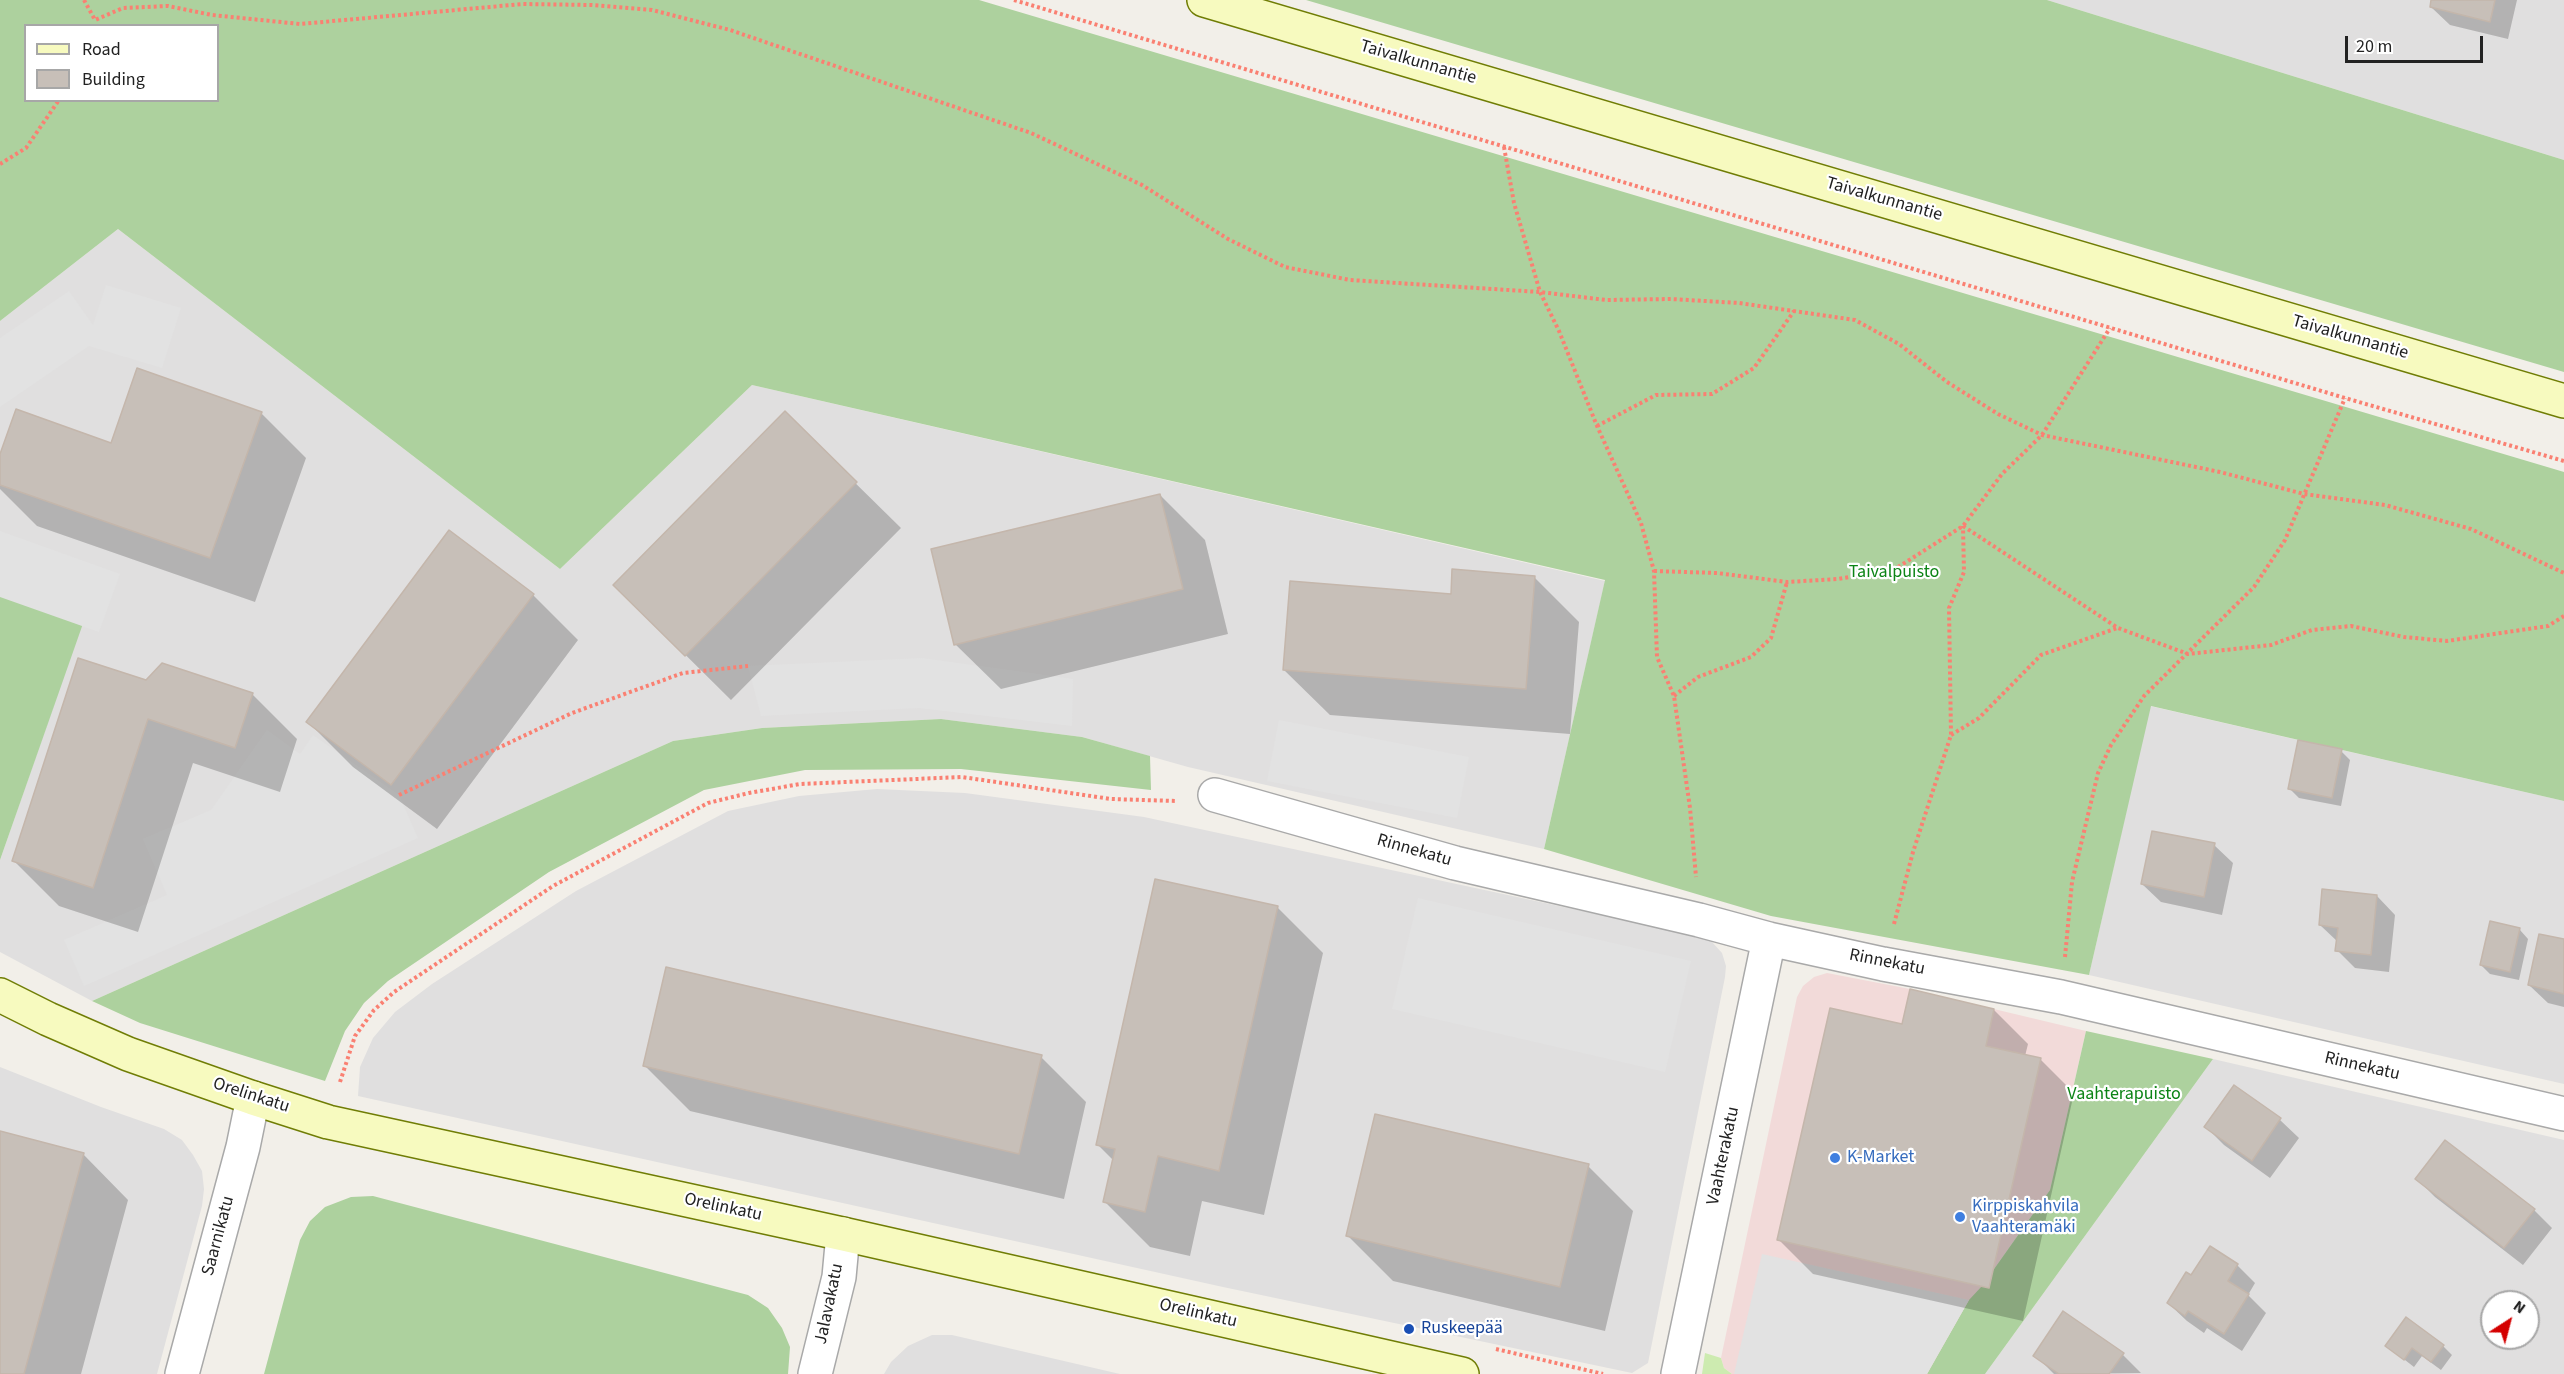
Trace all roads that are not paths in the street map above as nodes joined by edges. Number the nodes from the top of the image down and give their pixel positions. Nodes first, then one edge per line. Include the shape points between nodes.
1 (1204, 0) edge
2 (2564, 401) edge
3 (1215, 795) road end
4 (1769, 939) junction
5 (0, 995) edge
6 (253, 1098) junction
7 (2564, 1114) edge
8 (843, 1234) junction
9 (182, 1374) edge
10 (815, 1374) edge
11 (1462, 1374) edge
12 (1678, 1374) edge

1 - 2 street, Taivalkunnantie
3 - 4 street, Rinnekatu via 1455,863
4 - 7 street, Rinnekatu via 2061,997
4 - 12 street, Vaahterakatu
5 - 6 street, Orelinkatu via 128,1054
6 - 8 street, Orelinkatu via 328,1122
6 - 9 street, Saarnikatu
8 - 10 street, Jalavakatu via 839,1277
8 - 11 street, Orelinkatu

